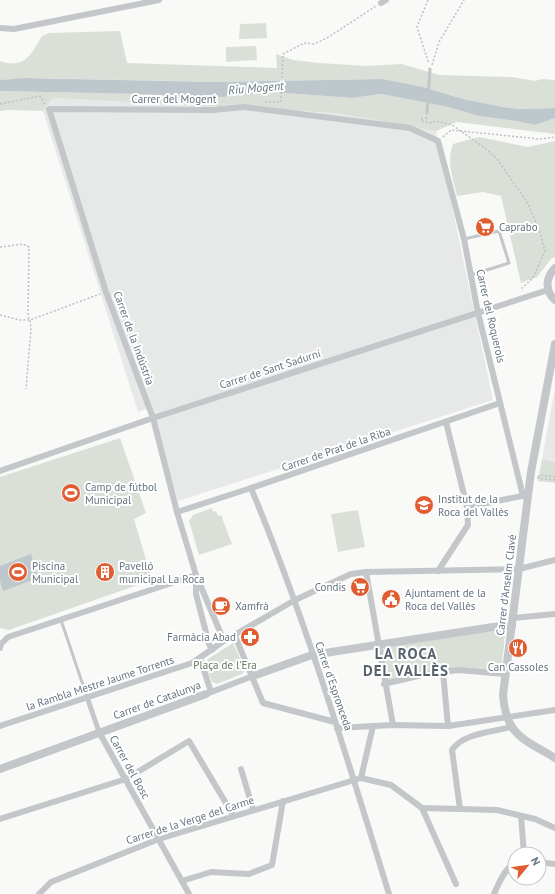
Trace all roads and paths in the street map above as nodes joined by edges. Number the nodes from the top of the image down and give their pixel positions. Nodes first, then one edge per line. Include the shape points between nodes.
1 (159, 0) edge
2 (428, 0) edge
3 (464, 0) edge
4 (383, 1) edge
5 (0, 28) edge
6 (430, 69) junction
7 (281, 102) dead end
8 (0, 104) edge
9 (49, 109) junction
10 (427, 113) joint
11 (464, 132) junction
12 (555, 137) edge
13 (438, 141) junction
14 (464, 239) junction
15 (0, 247) edge
16 (555, 268) edge
17 (471, 275) junction
18 (548, 290) junction
19 (106, 292) junction
20 (525, 298) junction
21 (555, 301) edge
22 (478, 313) junction
23 (0, 315) edge
24 (30, 320) junction
25 (555, 344) edge
26 (26, 389) dead end
27 (500, 403) junction
28 (153, 418) junction
29 (446, 422) junction
30 (0, 471) edge
31 (540, 475) dead end
32 (555, 479) edge
33 (536, 485) dead end
34 (251, 488) junction
35 (526, 496) junction
36 (467, 507) junction
37 (177, 512) junction
38 (555, 560) edge
39 (519, 570) junction
40 (438, 571) junction
41 (366, 572) junction
42 (196, 575) junction
43 (295, 600) junction
44 (554, 615) edge
45 (61, 620) junction
46 (512, 622) junction
47 (235, 636) junction
48 (224, 641) junction
49 (378, 644) junction
50 (1, 646) edge
51 (212, 650) junction
52 (312, 655) junction
53 (200, 658) junction
54 (443, 672) junction
55 (505, 674) junction
56 (253, 676) junction
57 (384, 684) junction
58 (209, 693) junction
59 (87, 697) junction
60 (555, 710) edge
61 (506, 718) junction
62 (336, 725) junction
63 (393, 725) junction
64 (0, 726) edge
65 (373, 726) junction
66 (448, 726) junction
67 (511, 727) junction
68 (99, 732) junction
69 (555, 758) edge
70 (0, 769) edge
71 (241, 769) dead end
72 (361, 778) junction
73 (126, 779) junction
74 (353, 779) junction
75 (283, 800) junction
76 (422, 808) junction
77 (253, 809) junction
78 (460, 809) junction
79 (233, 816) junction
80 (521, 816) junction
81 (0, 819) edge
82 (555, 828) edge
83 (159, 839) junction
84 (523, 846) edge
85 (507, 872) edge
86 (182, 881) junction
87 (456, 884) dead end
88 (39, 894) edge
89 (189, 894) edge
90 (389, 894) edge
91 (494, 894) edge

1 - 5 street via 14,29
2 - 6 path via 417,27
3 - 6 path via 439,42
4 - 7 path via 327,38 314,44 304,43 284,54
6 - 10 lane
8 - 9 path via 40,96
9 - 13 street, Carrer del Mogent via 213,110 244,107 410,128
9 - 19 street, Carrer de la Indústria
10 - 11 path via 427,119 422,121 452,124
11 - 12 path via 539,139
11 - 13 path via 451,130
11 - 20 path via 497,159 528,202 539,230 545,251 533,278 522,288
13 - 14 street, Carrer del Roquerols
14 - 17 street, Carrer del Roquerols
14 - 17 lane via 499,231 509,263
15 - 24 path via 23,244 29,247
16 - 18 street via 548,278
17 - 22 street, Carrer del Roquerols
18 - 20 street, Carrer de Sant Sadurní
18 - 21 street
19 - 24 path
19 - 28 street, Carrer de la Indústria
20 - 22 street, Carrer de Sant Sadurní
22 - 27 street, Carrer del Roquerols
22 - 28 street, Carrer de Sant Sadurní
23 - 24 path
24 - 26 path
25 - 35 street, Carrer d'Anselm Clavé
27 - 29 street, Carrer de Prat de la Riba
27 - 35 street, Carrer del Roquerols
28 - 30 street, Carrer de Sant Sadurní
28 - 37 street, Carrer de la Indústria
29 - 34 street, Carrer de Prat de la Riba
29 - 36 street
31 - 32 path
32 - 33 path via 536,478
34 - 37 street, Carrer de Prat de la Riba
34 - 43 street, Carrer d'Espronceda
35 - 36 street
35 - 39 street, Carrer d'Anselm Clavé
36 - 40 street via 468,525
37 - 42 street, Carrer de la Indústria
38 - 39 street, la Rambla Mestre Jaume Torrents
39 - 40 street, la Rambla Mestre Jaume Torrents
39 - 46 street, Carrer d'Anselm Clavé
40 - 41 street, la Rambla Mestre Jaume Torrents
41 - 43 street, la Rambla Mestre Jaume Torrents via 351,574
41 - 49 street
42 - 45 street
42 - 48 street, Carrer de la Indústria
42 - 51 street, Carrer de la Indústria via 196,594
43 - 47 street, la Rambla Mestre Jaume Torrents
43 - 52 street, Carrer d'Espronceda
44 - 46 street
45 - 50 street via 8,638
45 - 59 lane, Carrer del Bosc
46 - 49 street, Carrer de Catalunya
46 - 55 street, Carrer d'Anselm Clavé
47 - 48 street, la Rambla Mestre Jaume Torrents
47 - 56 street
48 - 51 street, la Rambla Mestre Jaume Torrents
49 - 52 street, Carrer de Catalunya
49 - 57 street
51 - 53 street, la Rambla Mestre Jaume Torrents
52 - 56 street, Carrer de Catalunya
52 - 62 street, Carrer d'Espronceda
53 - 58 street
53 - 59 street, la Rambla Mestre Jaume Torrents via 192,663
54 - 55 street via 458,670
54 - 57 street
54 - 66 street
55 - 61 street, Carrer d'Anselm Clavé via 503,695
56 - 58 street, Carrer de Catalunya
56 - 62 street via 263,703
57 - 63 street
58 - 68 street, Carrer de Catalunya
59 - 64 street, la Rambla Mestre Jaume Torrents
59 - 68 street, Carrer del Bosc
60 - 61 street
61 - 66 street
61 - 67 street, Carrer d'Anselm Clavé
62 - 65 street
62 - 74 street, Carrer d'Espronceda
63 - 65 street
63 - 66 street
65 - 72 street
67 - 69 street, Carrer d'Anselm Clavé via 517,734
67 - 78 street via 469,737 457,743 452,750
68 - 70 street, Carrer de Catalunya
68 - 73 street, Carrer del Bosc
71 - 77 street
72 - 74 street, Carrer de la Verge del Carme
72 - 76 street via 391,785
73 - 79 street via 190,741
73 - 81 street
73 - 83 street, Carrer del Bosc
74 - 75 street, Carrer de la Verge del Carme
74 - 90 street, Carrer d'Espronceda
75 - 77 street, Carrer de la Verge del Carme
75 - 86 street via 272,865 248,874 211,872
76 - 78 street
76 - 87 street
77 - 79 street, Carrer de la Verge del Carme
78 - 80 street via 497,810
79 - 83 street, Carrer de la Verge del Carme
80 - 82 street
80 - 84 street
83 - 86 street, Carrer del Bosc
83 - 88 street, Carrer de la Verge del Carme via 51,882
85 - 91 street
86 - 89 street, Carrer del Bosc

